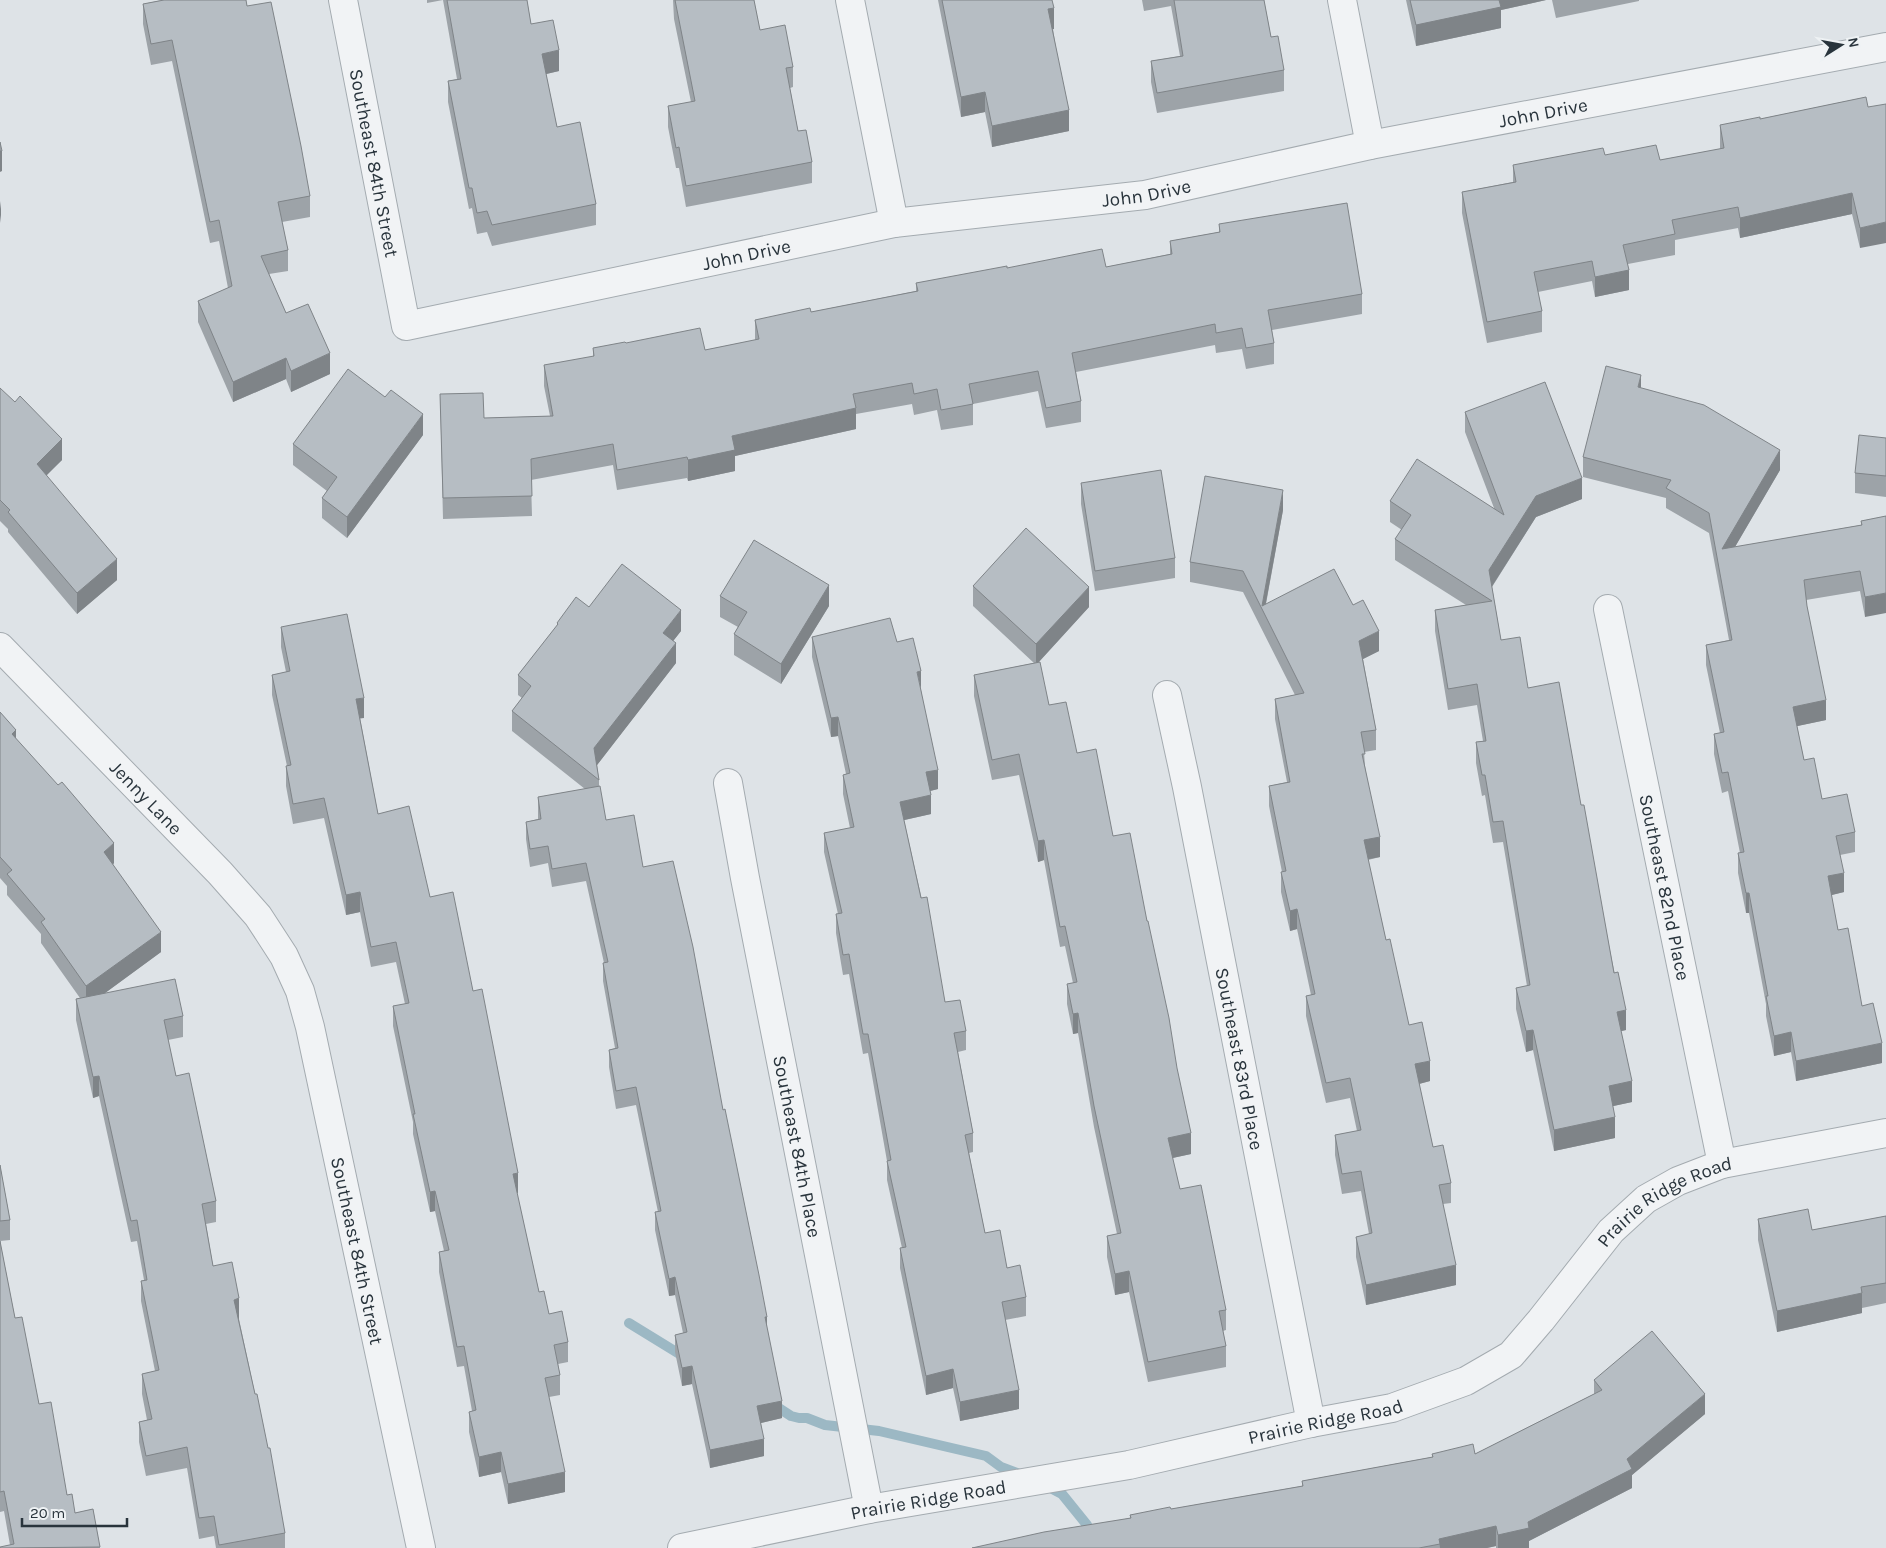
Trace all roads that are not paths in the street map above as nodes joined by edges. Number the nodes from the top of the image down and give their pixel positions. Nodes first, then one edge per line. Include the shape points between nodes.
1 (343, 0) edge
2 (850, 0) edge
3 (1342, 0) edge
4 (1886, 47) edge
5 (1370, 145) junction
6 (894, 223) junction
7 (406, 326) joint
8 (1608, 609) dead end
9 (0, 647) edge
10 (1167, 695) dead end
11 (728, 783) dead end
12 (284, 956) joint
13 (1886, 1132) edge
14 (1722, 1164) junction
15 (1311, 1423) junction
16 (869, 1509) junction
17 (421, 1548) edge
18 (682, 1548) edge

1 - 7 street, Southeast 84th Street
2 - 6 street
3 - 5 street
4 - 5 street, John Drive
5 - 6 street, John Drive via 1145,195
6 - 7 street, John Drive
8 - 14 street, Southeast 82nd Place
9 - 12 street, Jenny Lane via 220,873 258,916
10 - 15 street, Southeast 83rd Place
11 - 16 street, Southeast 84th Place
12 - 17 street, Southeast 84th Street via 300,991 310,1027
13 - 14 street, Prairie Ridge Road
14 - 15 street, Prairie Ridge Road via 1678,1181 1646,1199 1611,1231 1511,1355 1466,1381 1392,1408
15 - 16 street, Prairie Ridge Road via 1129,1464
16 - 18 street, Prairie Ridge Road

